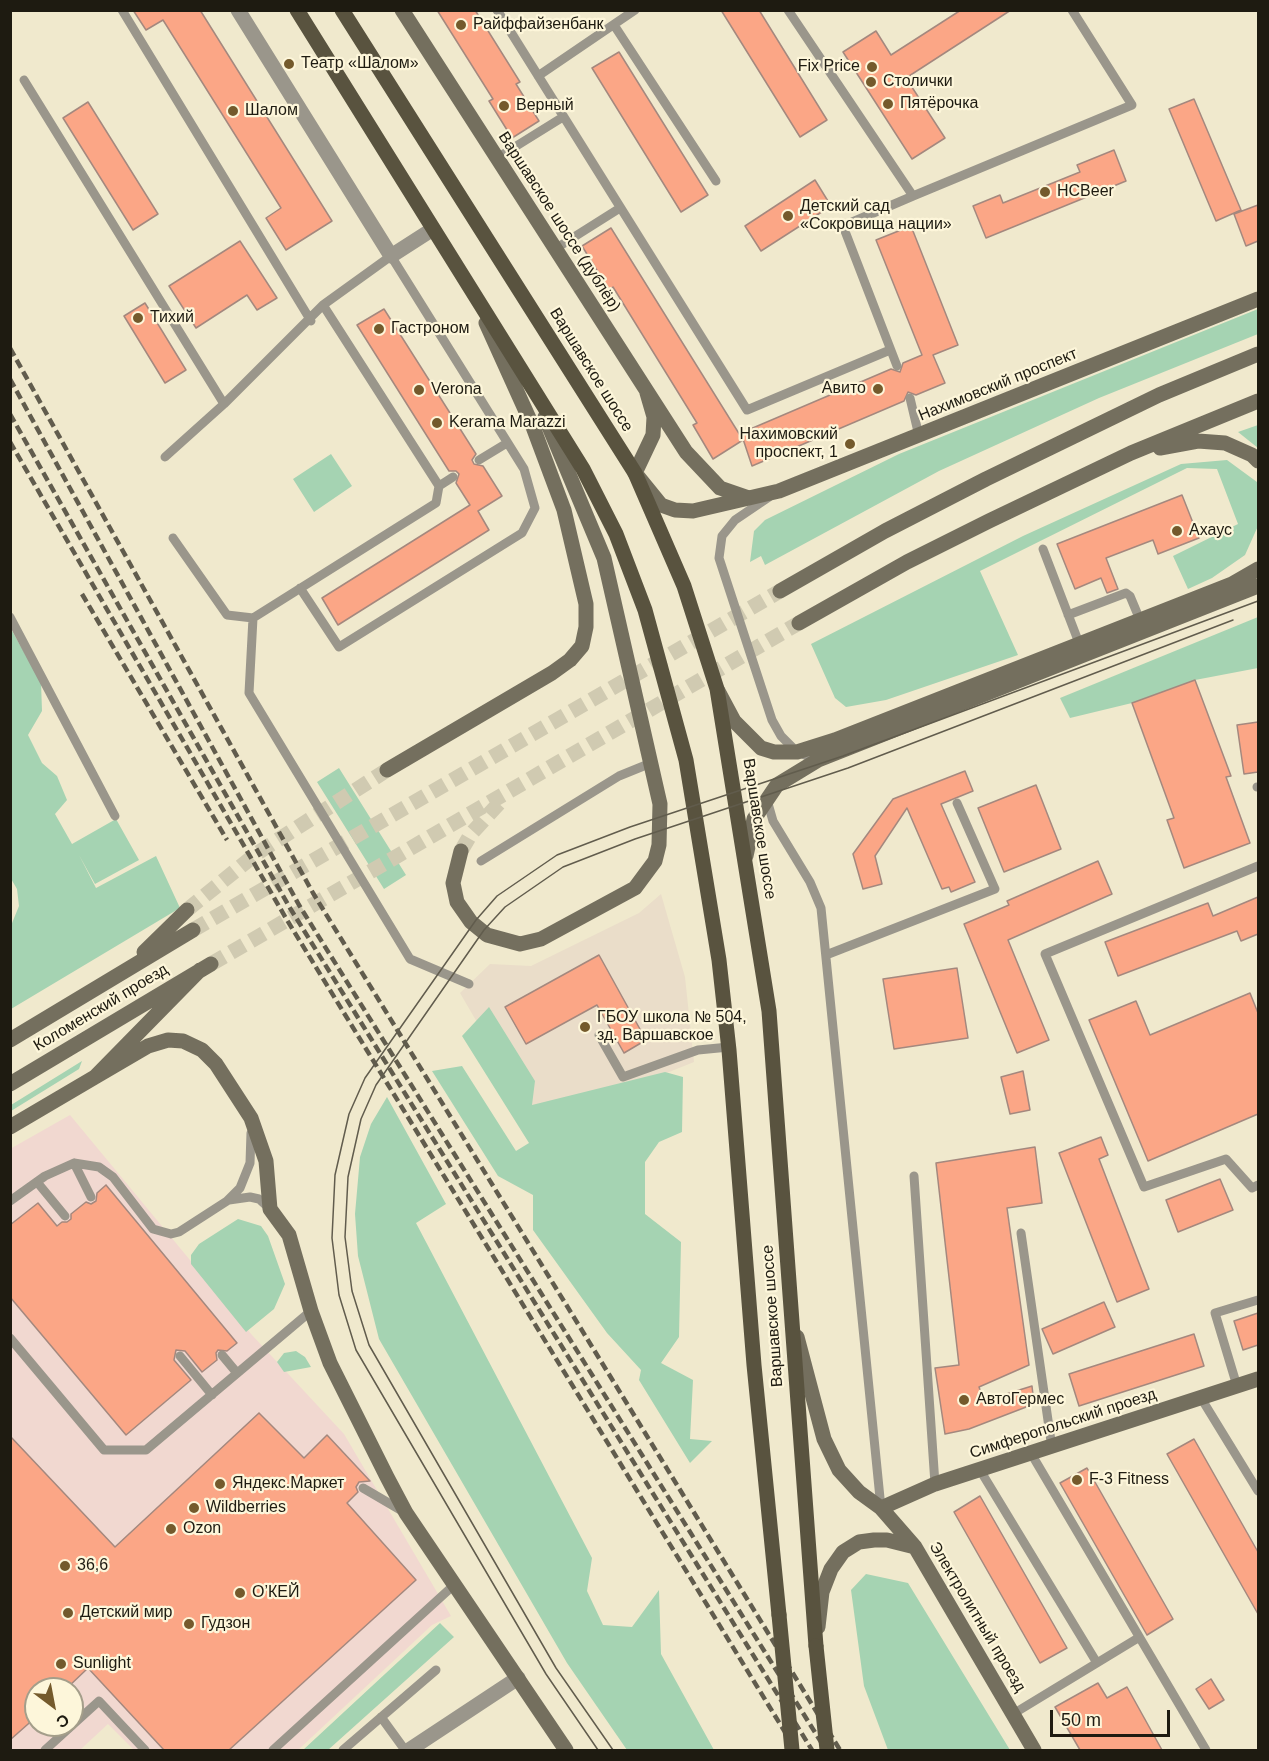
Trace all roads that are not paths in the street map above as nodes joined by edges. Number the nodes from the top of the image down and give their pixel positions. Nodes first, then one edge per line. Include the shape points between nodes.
1 (122, 10) edge
2 (238, 10) edge
3 (297, 10) edge
4 (342, 10) edge
5 (402, 10) edge
6 (497, 10) edge
7 (635, 10) edge
8 (788, 10) edge
9 (1072, 10) edge
10 (614, 25) junction
11 (538, 76) junction
12 (24, 80) dead end
13 (563, 117) junction
14 (497, 159) junction
15 (716, 181) dead end
16 (913, 196) junction
17 (620, 208) junction
18 (433, 229) junction
19 (555, 249) junction
20 (391, 256) junction
21 (471, 290) junction
22 (1258, 299) edge
23 (323, 305) junction
24 (310, 321) junction
25 (890, 350) junction
26 (1258, 354) edge
27 (897, 366) dead end
28 (535, 392) junction
29 (647, 393) junction
30 (910, 398) dead end
31 (1258, 401) edge
32 (224, 404) junction
33 (919, 436) junction
34 (507, 442) junction
35 (1131, 453) junction
36 (165, 457) dead end
37 (480, 460) dead end
38 (1258, 461) edge
39 (635, 473) junction
40 (453, 477) dead end
41 (439, 486) junction
42 (779, 491) junction
43 (749, 498) junction
44 (173, 538) dead end
45 (1043, 549) dead end
46 (1258, 569) edge
47 (1258, 586) edge
48 (300, 588) junction
49 (780, 591) tunnel mouth
50 (1068, 615) junction
51 (10, 617) edge
52 (253, 618) junction
53 (1140, 620) junction
54 (799, 623) tunnel mouth
55 (1079, 643) junction
56 (717, 689) junction
57 (797, 752) junction
58 (818, 760) junction
59 (651, 763) junction
60 (387, 770) tunnel mouth
61 (766, 800) junction
62 (957, 804) dead end
63 (115, 816) dead end
64 (461, 851) tunnel mouth
65 (746, 856) junction
66 (481, 861) dead end
67 (1258, 866) edge
68 (187, 910) tunnel mouth
69 (193, 930) tunnel mouth
70 (826, 955) junction
71 (128, 969) junction
72 (469, 984) dead end
73 (599, 1035) dead end
74 (10, 1040) edge
75 (729, 1047) junction
76 (96, 1077) junction
77 (10, 1084) edge
78 (251, 1118) junction
79 (10, 1127) edge
80 (74, 1163) junction
81 (914, 1176) dead end
82 (37, 1182) junction
83 (1258, 1185) edge
84 (91, 1197) dead end
85 (10, 1201) edge
86 (227, 1201) junction
87 (270, 1209) junction
88 (65, 1216) dead end
89 (1021, 1233) dead end
90 (1258, 1300) edge
91 (311, 1311) junction
92 (790, 1314) junction
93 (10, 1338) edge
94 (222, 1355) dead end
95 (180, 1356) dead end
96 (237, 1373) junction
97 (1258, 1379) edge
98 (1237, 1386) junction
99 (212, 1395) junction
100 (1201, 1398) junction
101 (1052, 1448) junction
102 (1032, 1455) junction
103 (980, 1470) junction
104 (935, 1484) junction
105 (363, 1488) dead end
106 (1258, 1491) edge
107 (881, 1508) junction
108 (406, 1513) junction
109 (915, 1547) junction
110 (454, 1585) junction
111 (1138, 1638) junction
112 (816, 1642) junction
113 (1097, 1663) junction
114 (436, 1670) dead end
115 (518, 1678) junction
116 (1013, 1714) junction
117 (381, 1718) junction
118 (45, 1750) edge
119 (145, 1750) edge
120 (273, 1750) edge
121 (343, 1750) edge
122 (407, 1750) edge
123 (566, 1750) edge
124 (792, 1750) edge
125 (827, 1750) edge
126 (1034, 1750) edge
127 (1206, 1750) edge

1 - 24 lane
2 - 20 street
3 - 18 main road, Варшавское шоссе
4 - 39 main road, Варшавское шоссе
5 - 14 main road, Варшавское шоссе (дублёр)
6 - 11 lane
7 - 10 lane
8 - 16 lane
9 - 16 lane via 1132,105
10 - 11 lane
10 - 15 lane
11 - 13 lane
12 - 32 lane
13 - 14 lane
13 - 17 lane
14 - 19 main road, Варшавское шоссе (дублёр)
16 - 25 lane via 843,226
17 - 19 lane
17 - 25 lane via 747,410
18 - 20 street
18 - 21 main road, Варшавское шоссе
19 - 29 main road, Варшавское шоссе (дублёр)
20 - 23 lane
20 - 34 lane
21 - 28 main road, Варшавское шоссе
21 - 60 main road via 534,427 564,510 586,604 586,627 582,646 552,673
22 - 33 main road, Нахимовский проспект
23 - 24 lane
23 - 41 lane
24 - 32 lane
25 - 27 lane
26 - 49 main road via 1159,395 987,479
28 - 59 main road via 604,558
28 - 75 main road, Варшавское шоссе via 616,534 645,610 686,760
29 - 39 main road, Варшавское шоссе (дублёр) via 654,417 653,435
29 - 43 main road, Варшавское шоссе (дублёр) via 686,452 720,488
30 - 33 lane
31 - 35 main road
32 - 36 lane
33 - 42 main road, Нахимовский проспект
34 - 37 lane
34 - 48 lane via 524,469 535,508 522,533 339,647
35 - 38 main road via 1198,441 1225,443
35 - 54 main road via 907,562
39 - 43 main road, Нахимовский проспект via 661,505 675,510 693,511
39 - 56 main road, Варшавское шоссе via 684,586
40 - 41 lane
41 - 48 lane via 436,503
42 - 43 main road, Нахимовский проспект
42 - 57 lane via 735,520 722,536 719,558 772,720
44 - 52 lane via 227,615
45 - 50 lane
46 - 53 main road via 1232,584
47 - 58 main road
48 - 52 lane
50 - 53 lane via 1126,593
50 - 55 lane
51 - 63 lane
52 - 72 lane via 249,693 410,959
53 - 55 main road
55 - 57 main road
56 - 57 main road via 734,721 752,741 774,752
56 - 65 main road, Варшавское шоссе
57 - 58 lane
58 - 61 main road via 777,785
59 - 64 main road via 661,828 655,861 635,888 541,939 520,944 504,942 487,936 471,922 458,902 453,883
59 - 66 lane via 619,776
61 - 65 main road via 754,819
61 - 70 lane via 773,821 821,908
62 - 70 lane via 995,890
65 - 92 main road, Варшавское шоссе via 769,1011
67 - 83 lane via 1045,954 1144,1186 1226,1159 1252,1188
68 - 71 main road
69 - 71 main road, Коломенский проезд
70 - 107 lane
71 - 74 main road, Коломенский проезд
73 - 75 lane via 623,1077 698,1050
75 - 124 main road, Варшавское шоссе, bridge via 753,1354
76 - 77 main road, Коломенский проезд via 205,967
76 - 78 main road via 148,1046 168,1040 183,1041 202,1050 216,1064
76 - 79 main road
78 - 86 lane via 250,1163 240,1188
78 - 87 main road via 266,1161
80 - 82 lane
80 - 84 lane
80 - 86 lane via 99,1167 114,1178 153,1229 162,1233 179,1232
81 - 104 lane
82 - 85 lane
82 - 88 lane
86 - 87 lane via 250,1197
87 - 91 main road via 289,1235
89 - 101 lane
90 - 98 lane via 1215,1313
91 - 96 lane
91 - 108 main road via 330,1363
92 - 107 main road, Электролитный проезд via 824,1439 839,1470
92 - 112 main road, Варшавское шоссе
93 - 99 lane via 104,1450 146,1449
94 - 96 lane
95 - 99 lane
96 - 99 lane
97 - 98 main road, Симферопольский проезд
98 - 100 main road, Симферопольский проезд
100 - 101 main road, Симферопольский проезд
100 - 106 lane
101 - 102 main road, Симферопольский проезд
102 - 103 main road, Симферопольский проезд
102 - 111 lane
103 - 104 main road, Симферопольский проезд
103 - 113 lane
104 - 107 main road, Симферопольский проезд
105 - 108 lane
107 - 109 main road, Электролитный проезд
108 - 110 main road
109 - 112 main road via 874,1540 859,1542 843,1552 822,1592
109 - 116 main road, Электролитный проезд
110 - 115 main road
110 - 120 lane
111 - 113 lane
111 - 127 lane
112 - 125 main road, Варшавское шоссе, bridge
113 - 116 lane
114 - 117 lane
115 - 122 street
115 - 123 main road
116 - 126 main road, Электролитный проезд
117 - 121 lane
117 - 122 lane
118 - 119 lane via 99,1701

